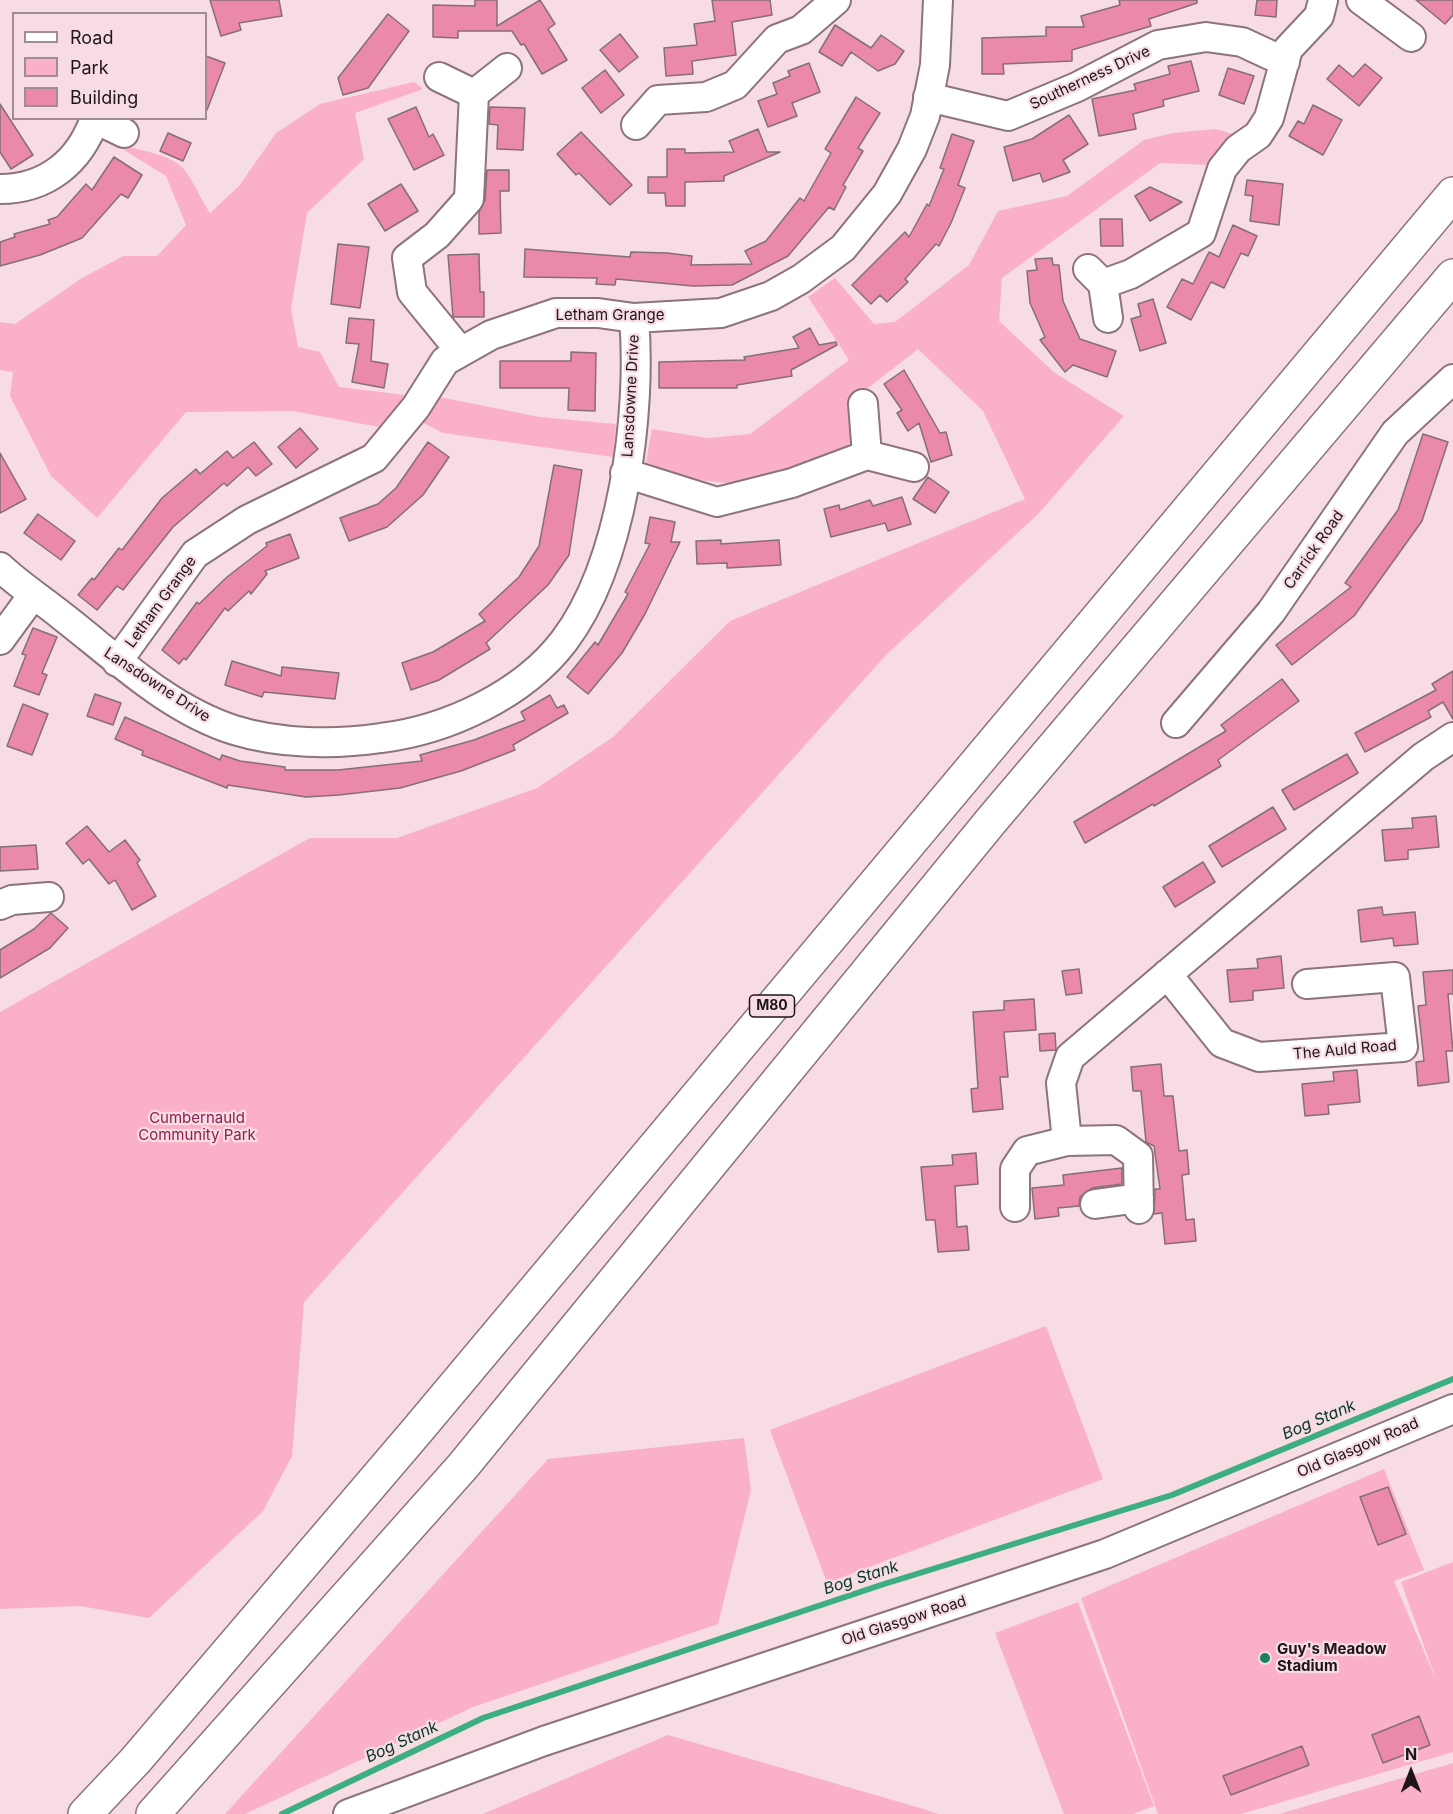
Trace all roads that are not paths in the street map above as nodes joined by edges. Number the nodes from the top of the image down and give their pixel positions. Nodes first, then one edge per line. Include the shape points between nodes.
1 (836, 0) edge
2 (1323, 0) edge
3 (1361, 0) edge
4 (931, 1) edge
5 (1411, 37) dead end
6 (1285, 62) junction
7 (507, 68) dead end
8 (439, 77) dead end
9 (474, 94) junction
10 (928, 97) junction
11 (94, 120) edge
12 (97, 120) edge
13 (636, 125) dead end
14 (124, 133) dead end
15 (0, 189) edge
16 (1453, 194) edge
17 (1453, 276) edge
18 (634, 318) junction
19 (1108, 318) dead end
20 (461, 352) junction
21 (1453, 379) edge
22 (863, 404) dead end
23 (867, 455) junction
24 (914, 467) dead end
25 (625, 473) junction
26 (0, 567) edge
27 (33, 595) junction
28 (0, 640) edge
29 (117, 662) junction
30 (1176, 723) dead end
31 (1453, 737) edge
32 (49, 897) dead end
33 (0, 905) edge
34 (1167, 974) junction
35 (1307, 984) dead end
36 (1067, 1141) junction
37 (1095, 1204) dead end
38 (1015, 1207) dead end
39 (1453, 1408) edge
40 (85, 1814) edge
41 (153, 1814) edge
42 (348, 1814) edge

1 - 13 street via 801,30 777,39 735,85 706,97 658,100
2 - 6 street via 1320,16 1288,49
3 - 5 street
4 - 10 street, Letham Grange via 934,65
6 - 10 street, Southerness Drive via 1242,42 1206,37 1158,45 1077,87 1008,116
6 - 19 street via 1269,118 1222,169 1201,233 1131,274 1095,277
7 - 9 street
8 - 9 street
9 - 20 street via 469,199 437,235 407,258 412,292
10 - 18 street, Letham Grange via 912,149 888,194 843,248 771,296 721,313
11 - 15 street via 73,159 43,183
12 - 14 street
16 - 40 highway, M80 via 415,1433 143,1752
17 - 41 highway via 983,830 463,1466
18 - 20 street, Letham Grange via 556,313 491,335
18 - 25 street, Lansdowne Drive via 631,446
20 - 29 street, Letham Grange via 445,362 416,407 374,458 247,520 195,554
21 - 30 street, Carrick Road via 1395,433 1271,612
22 - 23 street
23 - 24 street
23 - 25 street, Lansdowne Drive via 792,483 717,502
25 - 29 street, Lansdowne Drive via 598,578 563,642 536,670 510,689 475,710 429,728 360,741 313,741 254,734 212,722
26 - 27 street, Lansdowne Drive
27 - 28 street
27 - 29 street, Lansdowne Drive
31 - 34 street via 1423,757
32 - 33 street via 12,900
34 - 35 street, The Auld Road via 1222,1043 1259,1058 1403,1047 1395,977
34 - 36 street via 1070,1057 1061,1083
36 - 37 street via 1116,1140 1138,1156 1139,1203
36 - 38 street via 1027,1151 1015,1169
39 - 42 street, Old Glasgow Road via 1105,1554 544,1741

